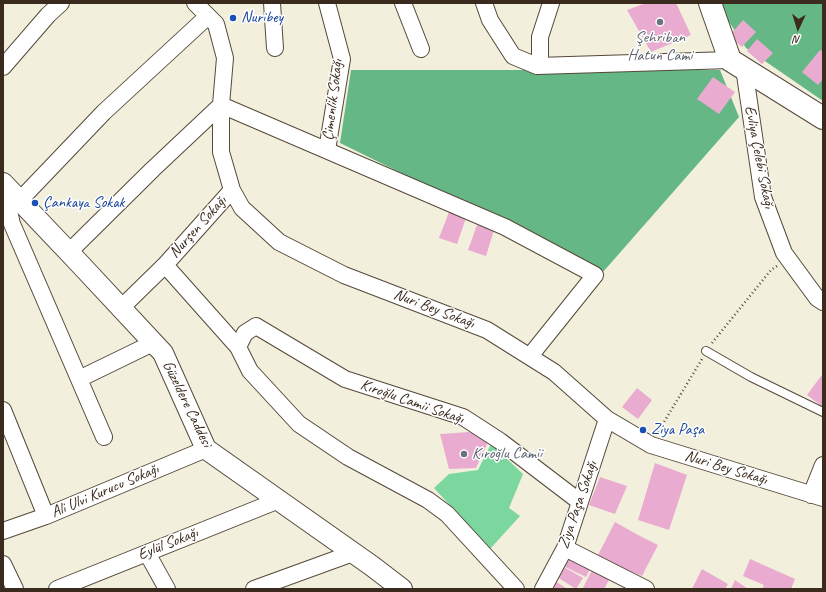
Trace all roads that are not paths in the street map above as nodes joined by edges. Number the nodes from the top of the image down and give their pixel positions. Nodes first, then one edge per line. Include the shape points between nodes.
1 (61, 3) edge
2 (196, 3) edge
3 (272, 3) edge
4 (327, 3) edge
5 (403, 3) edge
6 (484, 3) edge
7 (551, 3) edge
8 (710, 3) edge
9 (208, 16) junction
10 (275, 48) dead end
11 (421, 49) dead end
12 (737, 64) junction
13 (540, 66) junction
14 (3, 67) edge
15 (221, 105) junction
16 (823, 118) edge
17 (327, 150) junction
18 (3, 184) edge
19 (232, 190) junction
20 (20, 200) junction
21 (69, 252) junction
22 (164, 265) junction
23 (823, 302) edge
24 (121, 308) junction
25 (153, 343) junction
26 (238, 347) junction
27 (706, 351) dead end
28 (530, 356) junction
29 (79, 379) junction
30 (3, 410) edge
31 (823, 412) edge
32 (607, 419) junction
33 (104, 438) dead end
34 (206, 449) junction
35 (823, 465) edge
36 (817, 496) edge
37 (278, 500) junction
38 (580, 502) junction
39 (46, 516) junction
40 (3, 531) edge
41 (565, 548) junction
42 (147, 553) junction
43 (354, 553) junction
44 (3, 564) edge
45 (272, 586) edge
46 (15, 589) edge
47 (58, 589) edge
48 (167, 589) edge
49 (254, 589) edge
50 (402, 589) edge
51 (516, 589) edge
52 (543, 589) edge
53 (646, 589) edge

1 - 14 street
2 - 9 street, Nuri Bey Sokağı
3 - 10 street
4 - 17 street, Çimenlik Sokağı via 342,59
5 - 11 street
6 - 13 street via 490,20 513,56
7 - 13 street via 540,37
8 - 12 main road
9 - 15 street, Nuri Bey Sokağı via 216,24 225,58
9 - 20 street via 104,112
12 - 13 street
12 - 16 main road
12 - 23 street, Evliya Çelebi Sokağı via 763,197 784,253 817,298
15 - 17 street
15 - 19 street, Nuri Bey Sokağı via 221,152
15 - 21 street
17 - 28 street via 505,227 595,275
18 - 20 street, Güzeldere Caddesi
18 - 29 street via 12,224
19 - 22 street, Nurşen Sokağı
19 - 28 street, Nuri Bey Sokağı via 242,208 279,242 344,275 487,330
20 - 21 street, Güzeldere Caddesi
21 - 24 street, Güzeldere Caddesi
22 - 24 street, Nurşen Sokağı
22 - 26 street
24 - 25 street, Güzeldere Caddesi
25 - 29 street
25 - 34 street, Güzeldere Caddesi via 162,353
26 - 38 street, Kıroğlu Camii Sokağı via 245,333 256,326 345,379 463,417 500,441
26 - 51 street via 250,371 299,424 348,457 428,500 447,514
27 - 31 lane via 751,377
28 - 32 street, Nuri Bey Sokağı via 554,372
29 - 33 street
30 - 39 street
32 - 36 street, Nuri Bey Sokağı via 651,444
32 - 38 street, Ziya Paşa Sokağı
34 - 37 street, Güzeldere Caddesi
34 - 39 street, Ali Ulvi Kurucu Sokağı
35 - 36 street
37 - 42 street, Eylül Sokağı
37 - 43 street, Güzeldere Caddesi
38 - 41 street, Ziya Paşa Sokağı
39 - 40 street, Ali Ulvi Kurucu Sokağı
41 - 52 street, Ziya Paşa Sokağı
41 - 53 street
42 - 47 street, Eylül Sokağı
42 - 48 street
43 - 45 street
43 - 50 street, Güzeldere Caddesi
44 - 46 street
45 - 49 street

